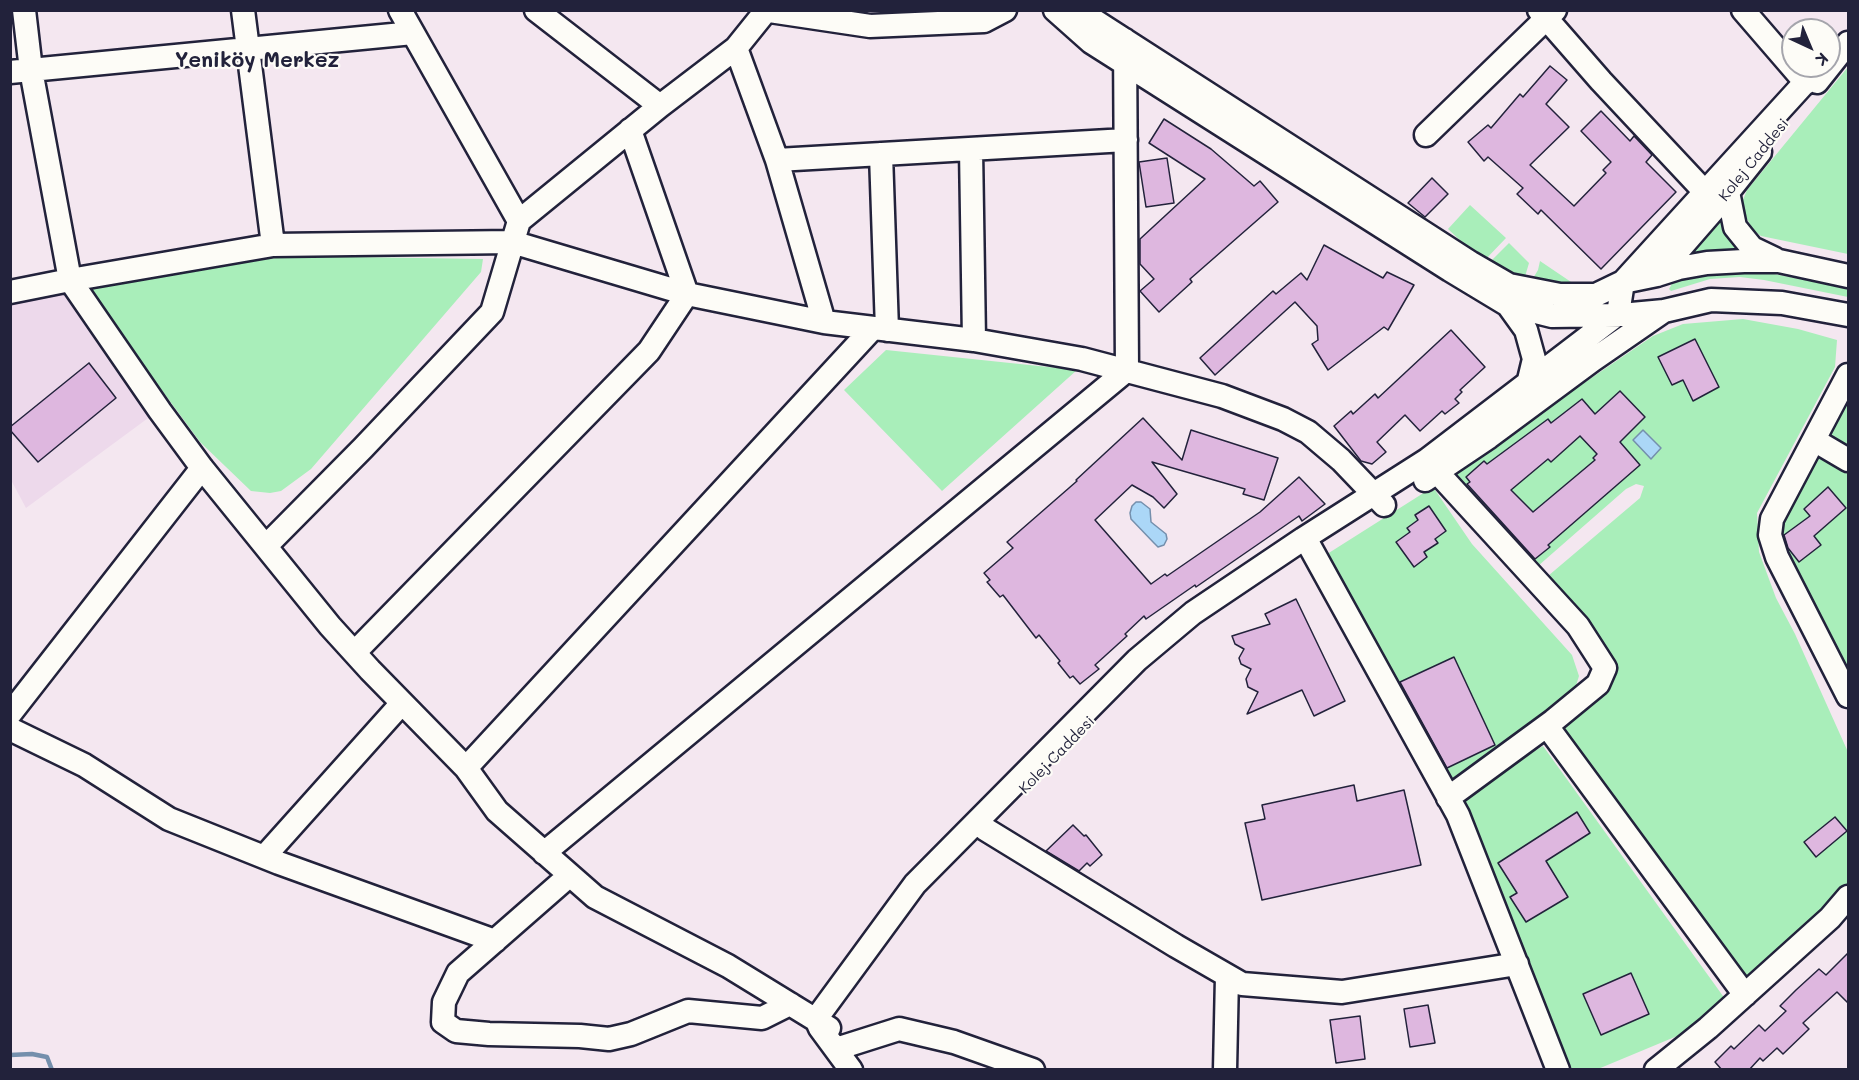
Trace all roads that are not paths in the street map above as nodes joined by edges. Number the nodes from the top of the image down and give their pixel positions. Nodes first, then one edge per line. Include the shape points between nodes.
1 (24, 10) edge
2 (243, 10) edge
3 (400, 10) edge
4 (536, 10) edge
5 (1005, 10) edge
6 (1055, 10) edge
7 (1078, 10) edge
8 (1743, 10) edge
9 (764, 11) edge
10 (1546, 14) edge
11 (413, 33) junction
12 (1125, 40) junction
13 (1848, 43) edge
14 (1781, 45) edge
15 (736, 48) junction
16 (248, 49) junction
17 (1125, 64) junction
18 (21, 71) edge
19 (1809, 78) edge
20 (660, 106) junction
21 (630, 130) junction
22 (1426, 135) dead end
23 (1126, 140) junction
24 (971, 149) junction
25 (881, 154) junction
26 (777, 160) junction
27 (1705, 192) junction
28 (1728, 192) junction
29 (519, 221) junction
30 (512, 242) junction
31 (273, 245) junction
32 (1779, 261) junction
33 (1657, 275) junction
34 (1848, 276) edge
35 (70, 280) junction
36 (1623, 282) junction
37 (10, 292) edge
38 (687, 294) junction
39 (1508, 305) junction
40 (1664, 311) junction
41 (1618, 314) junction
42 (1848, 315) edge
43 (824, 322) junction
44 (879, 329) junction
45 (974, 340) junction
46 (1127, 370) junction
47 (1848, 375) edge
48 (1528, 384) junction
49 (1814, 440) junction
50 (1848, 460) edge
51 (202, 468) junction
52 (1437, 472) junction
53 (1379, 499) junction
54 (1309, 545) junction
55 (266, 546) junction
56 (355, 652) junction
57 (1848, 696) edge
58 (402, 703) junction
59 (10, 714) edge
60 (1546, 726) junction
61 (10, 729) edge
62 (466, 768) junction
63 (1448, 798) junction
64 (985, 829) junction
65 (544, 853) junction
66 (264, 858) junction
67 (570, 876) junction
68 (1848, 897) edge
69 (495, 941) junction
70 (1517, 964) junction
71 (1227, 975) junction
72 (1745, 995) junction
73 (790, 1004) junction
74 (821, 1022) junction
75 (841, 1048) junction
76 (851, 1070) edge
77 (864, 1070) edge
78 (1034, 1070) edge
79 (1225, 1070) edge
80 (1558, 1070) edge
81 (1656, 1070) edge

1 - 18 street
2 - 16 street
3 - 11 street
4 - 20 street
5 - 9 street via 984,21 870,26
6 - 17 street via 1091,42
7 - 12 street
8 - 14 street
9 - 15 street
10 - 22 street
10 - 27 street
11 - 16 street
11 - 29 street
12 - 17 street
12 - 36 street via 1509,285 1560,295 1596,295
13 - 28 street, Kolej Caddesi
15 - 20 street
15 - 26 street
16 - 18 street
16 - 31 street
17 - 23 street
17 - 39 street
18 - 35 street
19 - 27 street, Kolej Caddesi
20 - 21 street
21 - 29 street
21 - 38 street
23 - 24 street
23 - 46 street
24 - 25 street
24 - 45 street
25 - 26 street
25 - 44 street
26 - 43 street
27 - 36 street, Kolej Caddesi
28 - 32 street via 1735,227 1752,248
28 - 33 street, Kolej Caddesi
29 - 30 street
30 - 31 street
30 - 38 street
30 - 55 street via 492,312
31 - 35 street
32 - 33 street via 1707,262
32 - 34 street
33 - 36 street
33 - 40 street
35 - 37 street
35 - 51 street
36 - 41 street
38 - 43 street
38 - 56 street via 649,351
39 - 41 street via 1552,316
39 - 48 street via 1526,330 1534,359
40 - 41 street
40 - 42 street via 1711,300 1782,303
40 - 52 street
41 - 48 street
43 - 44 street
44 - 45 street
44 - 62 street
45 - 46 street
46 - 53 street via 1222,396 1283,419 1308,432
46 - 65 street
47 - 49 street
48 - 53 street
49 - 50 street
49 - 57 street via 1772,519 1770,535 1777,557
51 - 55 street
51 - 59 street
52 - 53 street
52 - 60 street via 1578,626 1605,668 1598,684
53 - 54 street, Kolej Caddesi
53 - 74 street, Kolej Caddesi via 1303,539 1193,613 1137,660 915,884
54 - 63 street
54 - 64 street, Kolej Caddesi via 1196,619 1142,666
55 - 56 street
56 - 58 street
58 - 62 street
58 - 66 street
60 - 63 street
60 - 72 street
61 - 66 street via 84,765 168,819
62 - 65 street via 497,811
63 - 70 street
64 - 71 street
64 - 74 street, Kolej Caddesi via 928,887
65 - 67 street
66 - 69 street
67 - 69 street
67 - 73 street via 595,897 728,966
68 - 72 street
69 - 73 street via 458,974 444,1002 443,1022 456,1031 609,1039 688,1011 762,1018
70 - 71 street via 1342,992 1242,984
70 - 80 street
71 - 79 street
72 - 81 street
73 - 74 street
74 - 75 street
75 - 76 street
75 - 77 street via 860,1060
75 - 78 street via 898,1029 954,1042

